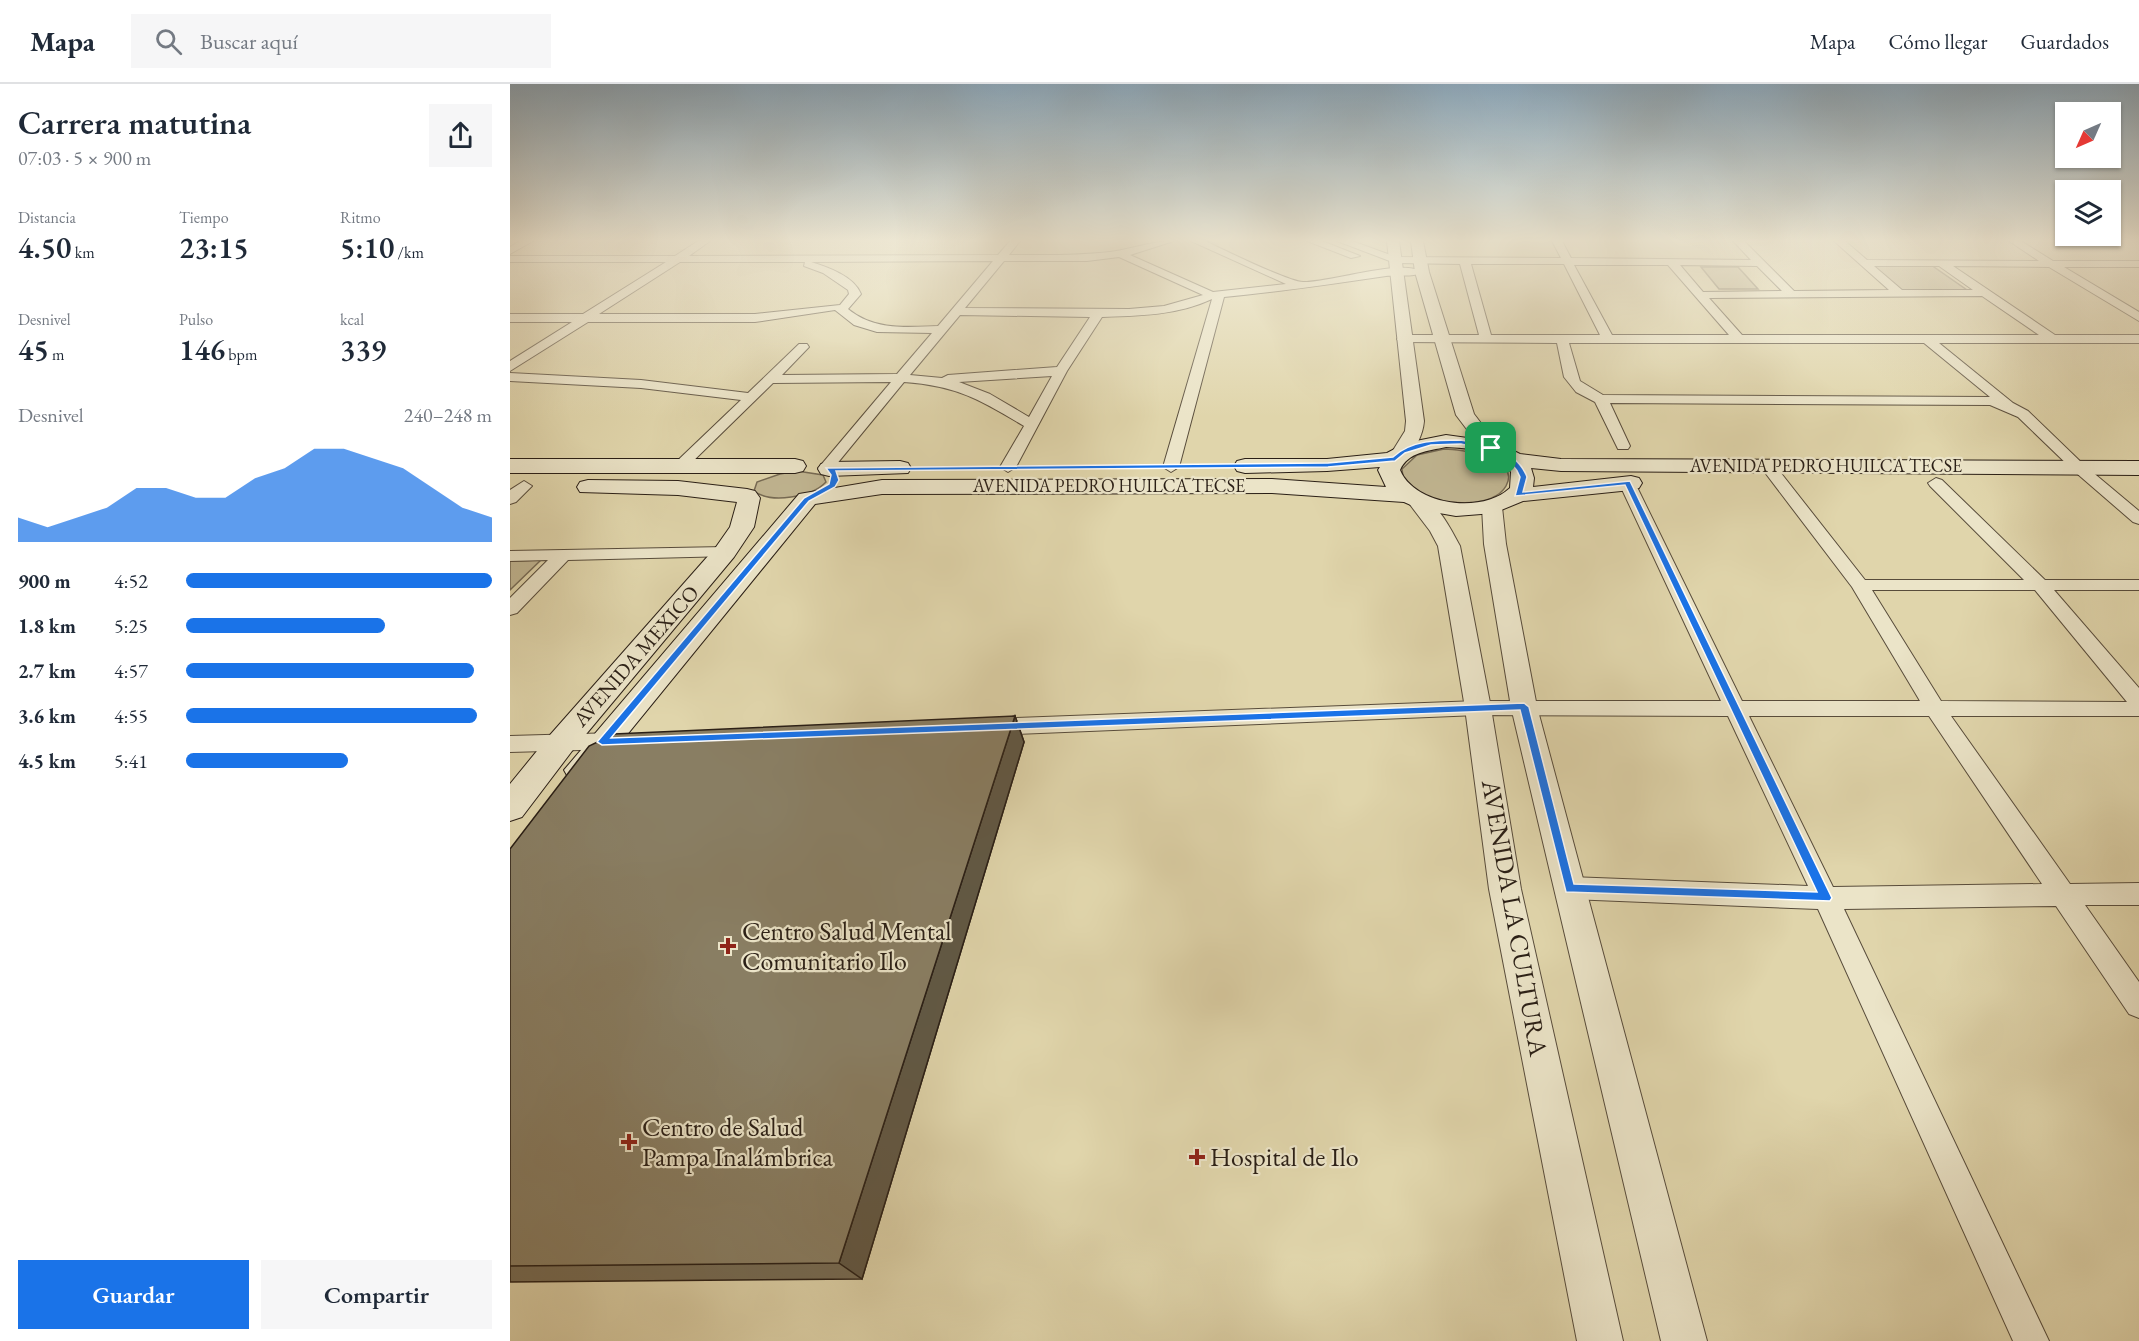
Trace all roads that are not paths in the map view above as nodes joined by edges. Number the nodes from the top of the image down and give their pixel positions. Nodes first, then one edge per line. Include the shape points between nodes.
1 (615, 300) edge
2 (850, 300) edge
3 (966, 300) edge
4 (1206, 300) edge
5 (1215, 300) edge
6 (1400, 300) edge
7 (1431, 300) edge
8 (1475, 300) edge
9 (1588, 300) edge
10 (1706, 300) edge
11 (1995, 300) edge
12 (2110, 300) edge
13 (842, 309) junction
14 (956, 311) junction
15 (1098, 312) junction
16 (2139, 317) edge
17 (510, 318) edge
18 (585, 319) junction
19 (941, 329) junction
20 (1442, 338) junction
21 (1486, 338) junction
22 (1403, 339) junction
23 (1562, 339) junction
24 (1608, 339) junction
25 (1739, 339) junction
26 (1927, 339) junction
27 (2052, 339) junction
28 (2139, 339) edge
29 (803, 346) dead end
30 (510, 368) edge
31 (1061, 371) junction
32 (510, 377) edge
33 (770, 378) junction
34 (900, 379) junction
35 (926, 381) junction
36 (751, 397) junction
37 (1601, 399) junction
38 (2009, 406) junction
39 (1032, 425) junction
40 (1623, 446) dead end
41 (1491, 448) junction
42 (1398, 455) junction
43 (1513, 460) junction
44 (510, 466) edge
45 (680, 466) junction
46 (795, 466) junction
47 (1008, 467) junction
48 (1171, 467) junction
49 (2079, 468) junction
50 (2139, 468) edge
51 (827, 469) junction
52 (1774, 475) junction
53 (1627, 483) junction
54 (1936, 483) junction
55 (2096, 483) junction
56 (2139, 484) edge
57 (515, 490) edge
58 (778, 499) junction
59 (1411, 499) junction
60 (1504, 501) junction
61 (2139, 519) edge
62 (725, 552) junction
63 (563, 555) junction
64 (510, 556) edge
65 (1860, 585) junction
66 (2040, 585) junction
67 (2139, 585) edge
68 (510, 609) edge
69 (2139, 702) edge
70 (1524, 707) junction
71 (1478, 708) junction
72 (2139, 709) edge
73 (1734, 710) junction
74 (1935, 710) junction
75 (969, 727) edge
76 (637, 740) edge
77 (602, 742) junction
78 (561, 743) junction
79 (510, 744) edge
80 (567, 789) edge
81 (510, 808) edge
82 (1570, 888) junction
83 (2062, 893) junction
84 (2139, 894) edge
85 (1826, 898) junction
86 (2139, 1005) edge
87 (1600, 1341) edge
88 (1684, 1341) edge
89 (2031, 1341) edge

1 - 18 street
2 - 13 street
3 - 14 street
4 - 15 street via 1182,308
5 - 48 street
6 - 22 street
7 - 20 street
8 - 21 street
9 - 24 street
10 - 25 street
11 - 27 street
12 - 16 street
13 - 18 street via 824,307 755,318
13 - 19 street via 858,322 878,329
14 - 15 street
14 - 19 street
15 - 31 street
17 - 18 street
18 - 30 street
19 - 34 street
20 - 21 street
20 - 22 street
20 - 41 street via 1464,415
21 - 23 street
22 - 42 street via 1416,421
23 - 24 street
23 - 37 street via 1576,388
24 - 25 street
25 - 26 street
26 - 27 street
26 - 38 street
27 - 28 street
29 - 33 street
31 - 35 street
31 - 39 street
32 - 36 street via 641,384
33 - 34 street
33 - 36 street
34 - 35 street
34 - 51 street
35 - 39 street via 968,389
36 - 45 street
37 - 38 street via 1966,399
37 - 40 street
38 - 49 street via 2024,414
39 - 47 street
41 - 42 main road, AVENIDA PEDRO HUILCA TECSE via 1446,441 1420,444
41 - 43 main road, AVENIDA PEDRO HUILCA TECSE
42 - 48 main road, AVENIDA PEDRO HUILCA TECSE via 1328,465
42 - 59 main road via 1390,467 1390,477 1394,486
43 - 52 main road, AVENIDA PEDRO HUILCA TECSE
43 - 60 main road via 1524,477 1523,486
44 - 45 main road
45 - 46 main road
46 - 51 main road, AVENIDA PEDRO HUILCA TECSE
46 - 58 main road via 756,478 746,490
47 - 48 main road, AVENIDA PEDRO HUILCA TECSE
47 - 51 main road, AVENIDA PEDRO HUILCA TECSE
49 - 50 main road, AVENIDA PEDRO HUILCA TECSE
49 - 52 main road, AVENIDA PEDRO HUILCA TECSE
49 - 55 street
51 - 58 main road via 835,474 832,486
52 - 53 main road, AVENIDA PEDRO HUILCA TECSE
52 - 54 main road, AVENIDA PEDRO HUILCA TECSE
52 - 65 street
53 - 60 main road, AVENIDA PEDRO HUILCA TECSE
53 - 73 street
54 - 55 main road, AVENIDA PEDRO HUILCA TECSE
54 - 66 street
55 - 56 main road, AVENIDA PEDRO HUILCA TECSE
55 - 61 street
57 - 58 main road, AVENIDA PEDRO HUILCA TECSE via 678,488
58 - 59 main road, AVENIDA PEDRO HUILCA TECSE via 882,487 1248,486
58 - 62 main road, AVENIDA MEXICO via 742,527
58 - 77 main road
59 - 60 main road, AVENIDA PEDRO HUILCA TECSE via 1455,510
59 - 71 street, AVENIDA LA CULTURA via 1440,529 1449,546
60 - 70 street via 1495,544
62 - 63 street
62 - 78 main road, AVENIDA MEXICO
63 - 64 street
63 - 68 street
65 - 66 street
65 - 74 street
66 - 67 street
66 - 69 street
70 - 71 street
70 - 73 street
70 - 82 street
71 - 75 street
71 - 87 street, AVENIDA LA CULTURA via 1505,889
72 - 74 street
73 - 74 street
73 - 85 street
74 - 83 street
76 - 77 street
77 - 78 street
77 - 80 main road
78 - 79 street
78 - 81 main road, AVENIDA MEXICO
82 - 85 street
82 - 88 street
83 - 84 street
83 - 85 street
83 - 86 street
85 - 89 street

